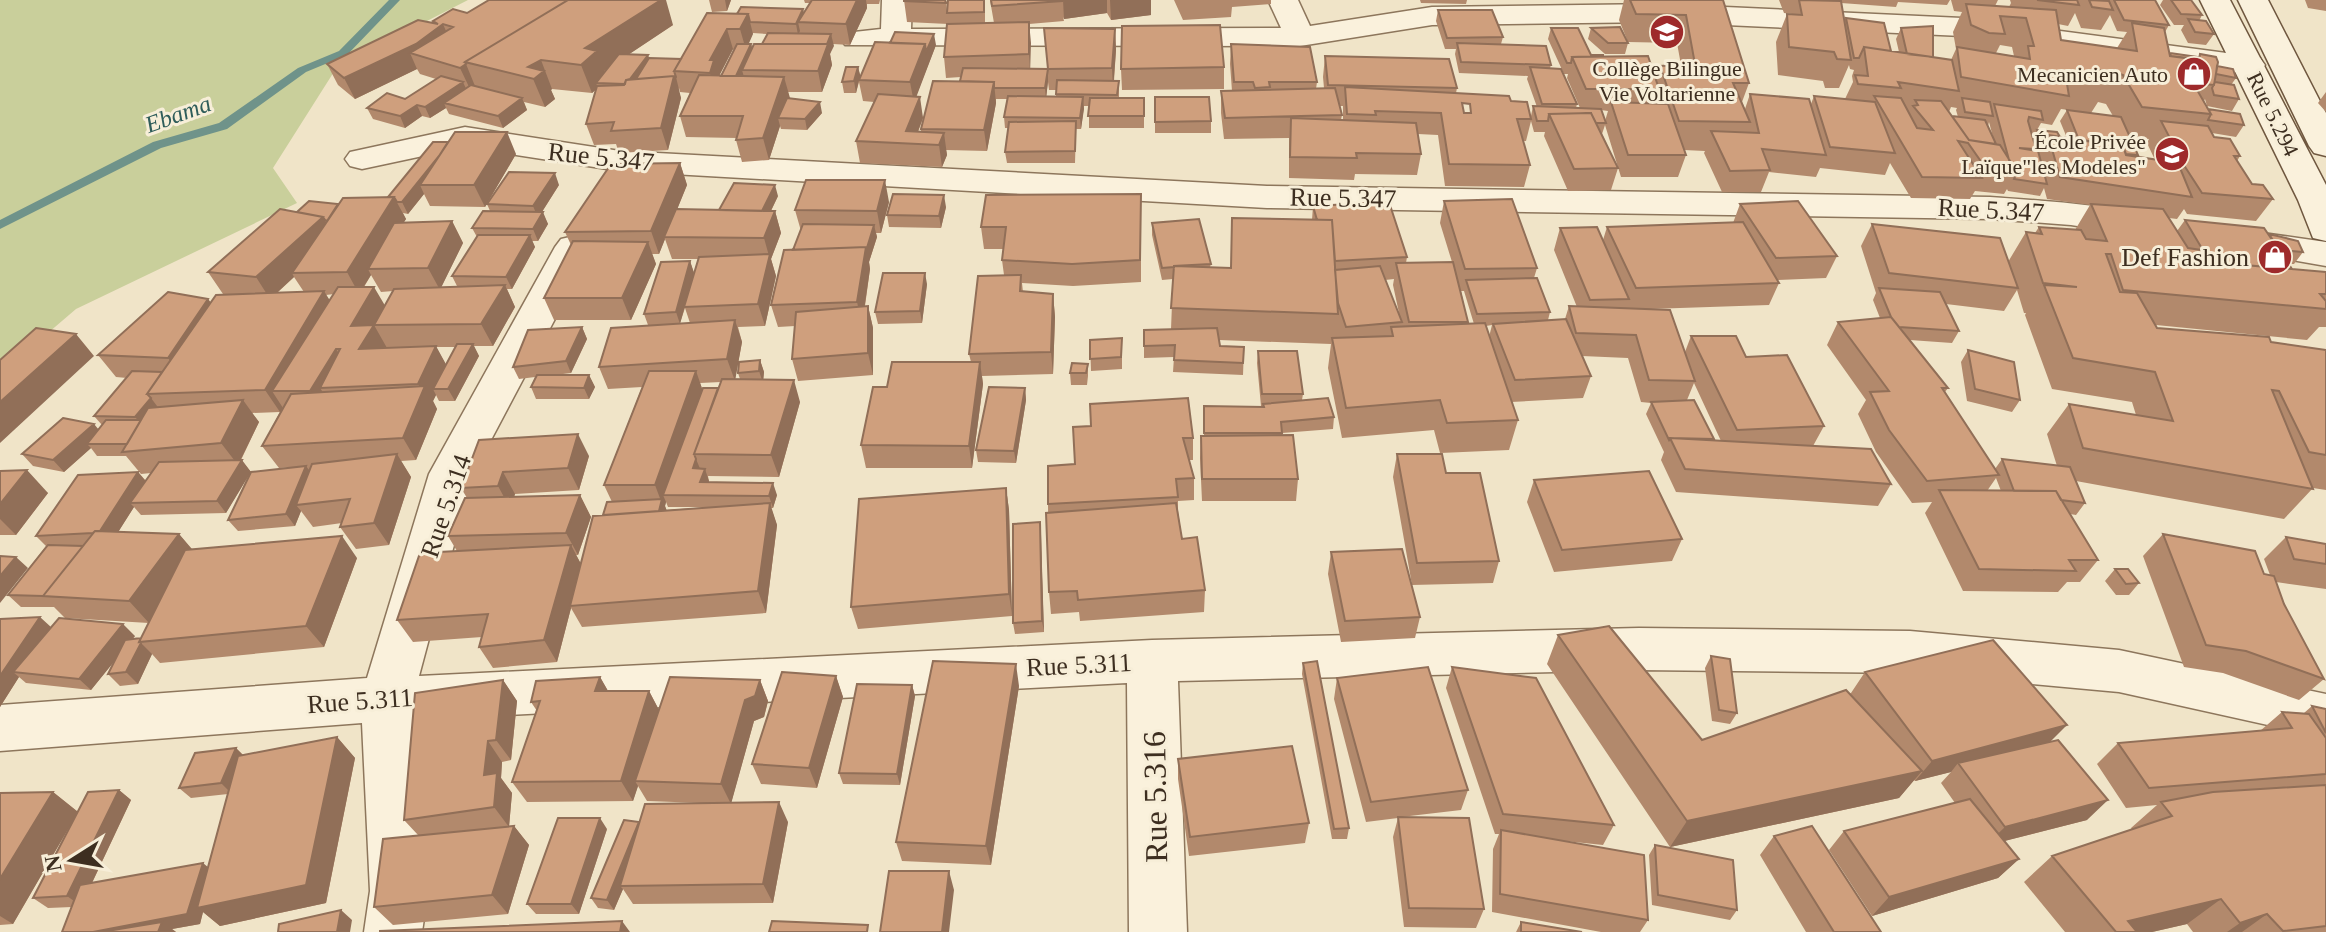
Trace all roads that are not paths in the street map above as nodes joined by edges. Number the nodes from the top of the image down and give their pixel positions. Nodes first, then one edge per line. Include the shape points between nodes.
1 (897, 0) edge
2 (1283, 0) edge
3 (2215, 0) edge
4 (2253, 0) edge
5 (1300, 37) junction
6 (896, 38) junction
7 (856, 39) dead end
8 (2249, 65) junction
9 (2326, 146) edge
10 (362, 159) dead end
11 (620, 161) junction
12 (2326, 230) edge
13 (2326, 254) edge
14 (1152, 661) junction
15 (387, 699) junction
16 (2326, 716) edge
17 (0, 728) edge
18 (393, 932) edge
19 (1158, 932) edge

1 - 6 street
2 - 5 street
3 - 8 street, Rue 5.294
4 - 9 street, Rue 5.294
5 - 6 street
5 - 8 street via 1432,16 1660,13 1962,27
6 - 7 street
8 - 12 street, Rue 5.294
10 - 11 street, Rue 5.347 via 465,137
11 - 13 street, Rue 5.347 via 1267,197 1990,208 2071,214
11 - 15 street, Rue 5.314 via 451,474
14 - 15 street, Rue 5.311
14 - 16 street, Rue 5.311 via 1639,649 1910,652 2119,671
14 - 19 street, Rue 5.316
15 - 17 street, Rue 5.311
15 - 18 street, Rue 5.314 via 399,891

